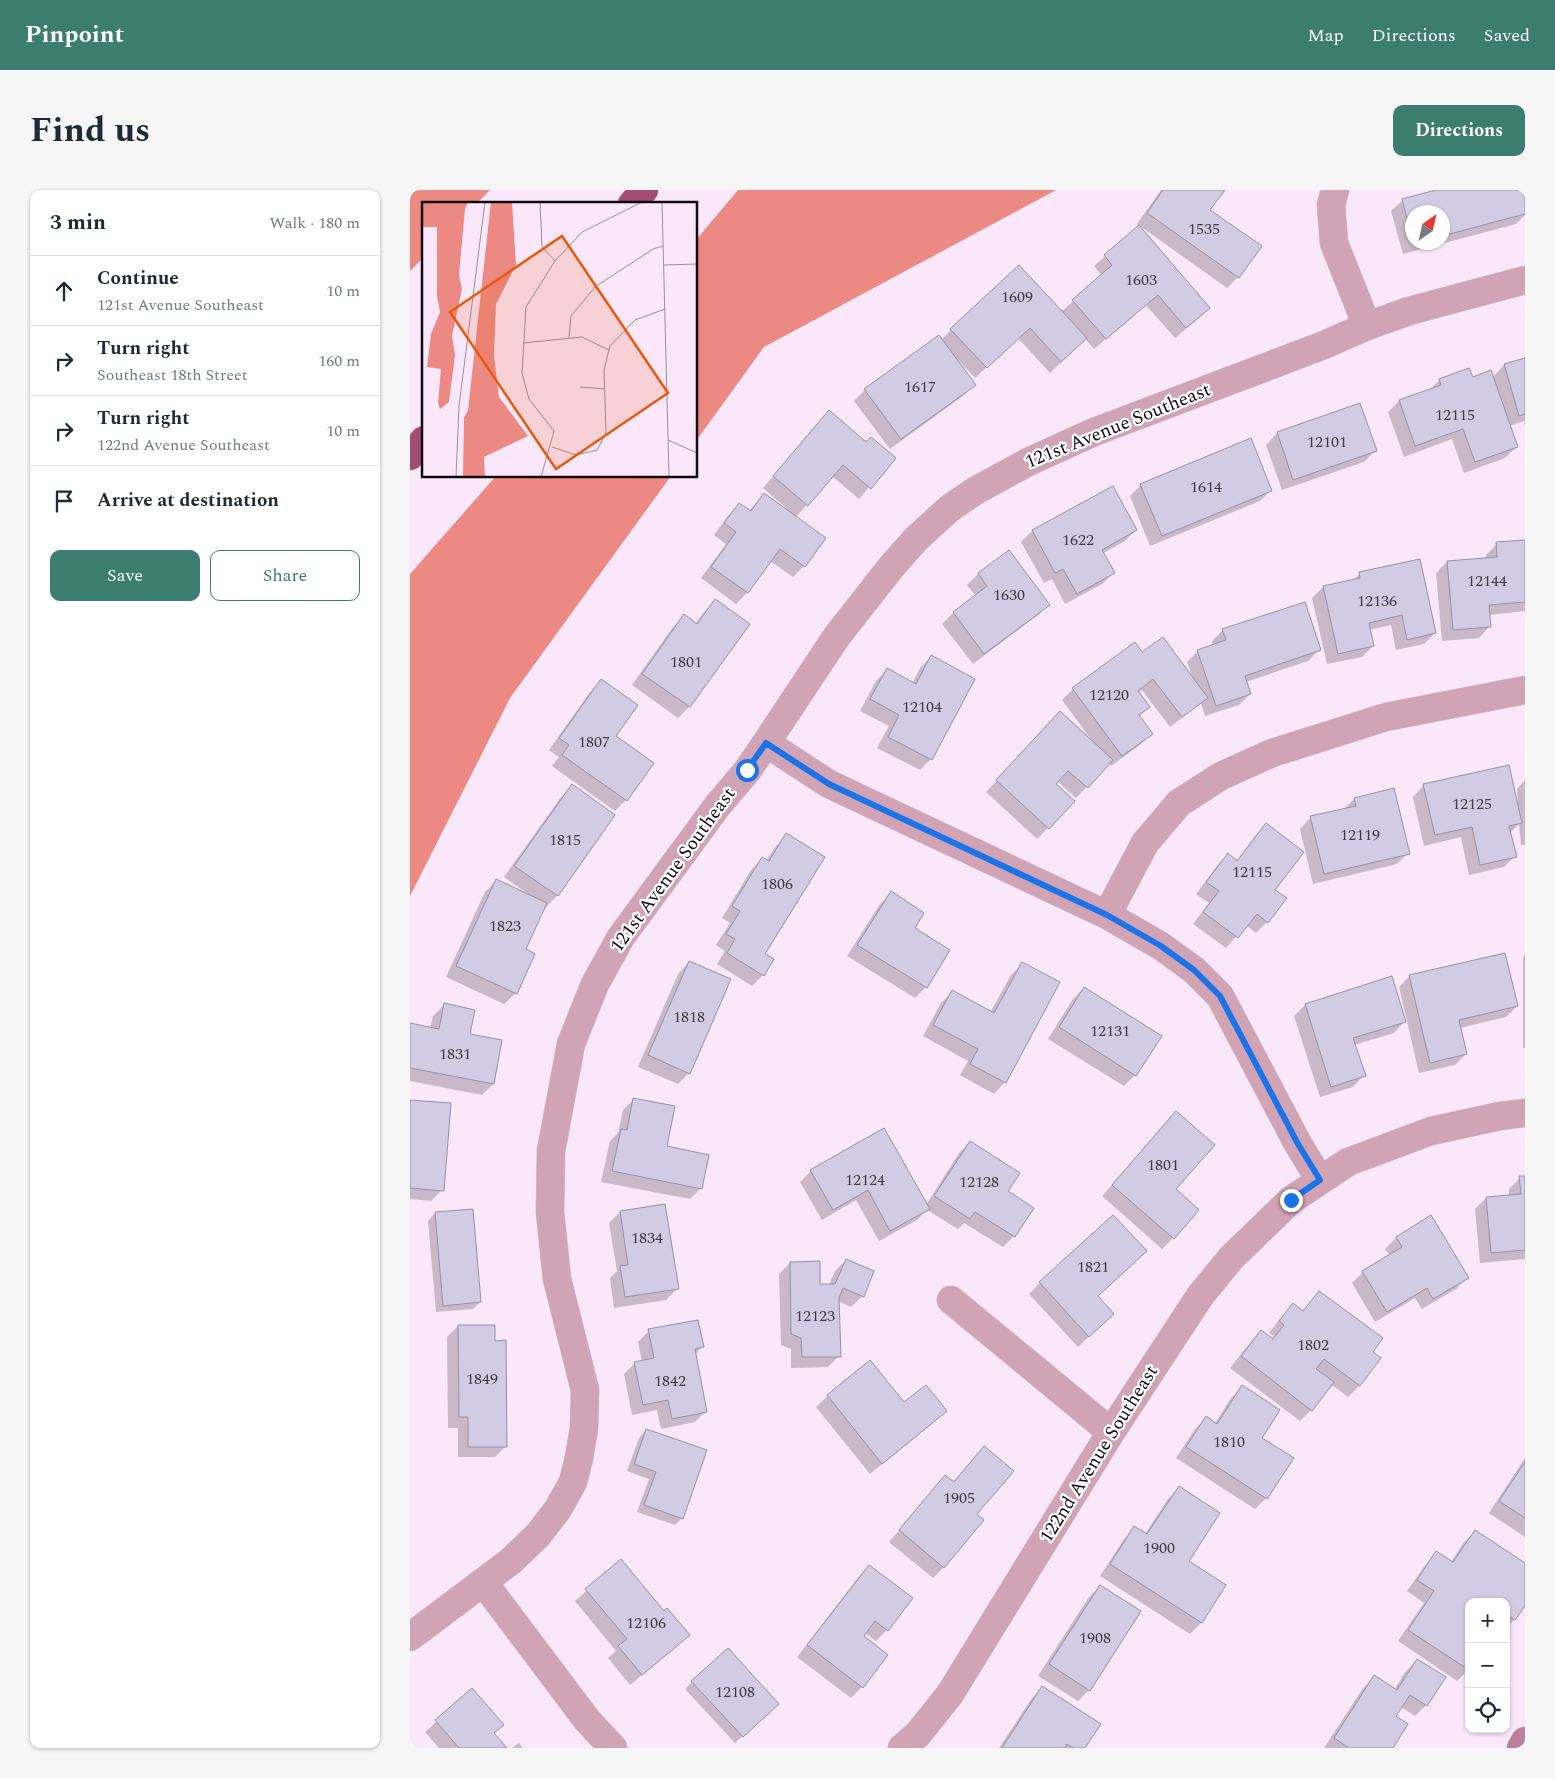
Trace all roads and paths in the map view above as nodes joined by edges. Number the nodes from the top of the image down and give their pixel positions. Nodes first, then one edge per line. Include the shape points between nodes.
1 (644, 190) edge
2 (1336, 190) edge
3 (634, 202) edge
4 (1525, 280) edge
5 (1367, 326) junction
6 (422, 442) edge
7 (410, 456) edge
8 (1525, 690) edge
9 (766, 743) junction
10 (1107, 915) junction
11 (1525, 1113) edge
12 (1320, 1180) junction
13 (951, 1300) dead end
14 (1111, 1432) junction
15 (484, 1583) junction
16 (410, 1637) edge
17 (1525, 1741) edge
18 (613, 1748) edge
19 (902, 1748) edge
20 (1521, 1748) edge

1 - 3 highway
2 - 5 street via 1332,205 1334,243
4 - 5 street, 121st Avenue Southeast via 1409,311
5 - 9 street, 121st Avenue Southeast via 1094,432 1028,462 950,508 916,539 849,620
6 - 7 highway
8 - 10 street via 1386,718 1272,753 1221,776 1180,803 1145,844
9 - 10 street via 829,784
9 - 15 street, 121st Avenue Southeast via 621,937 595,984 571,1044 551,1151 550,1212 557,1279 584,1390 584,1428 572,1482 558,1509 538,1535
10 - 12 street via 1161,946 1194,970 1220,996
11 - 12 street, 122nd Avenue Southeast via 1430,1131 1348,1162
12 - 14 street, 122nd Avenue Southeast via 1291,1200 1231,1258 1200,1296
13 - 14 street
14 - 19 street, 122nd Avenue Southeast via 950,1694 918,1734
15 - 16 street, 121st Avenue Southeast
15 - 18 street via 587,1720
17 - 20 street

